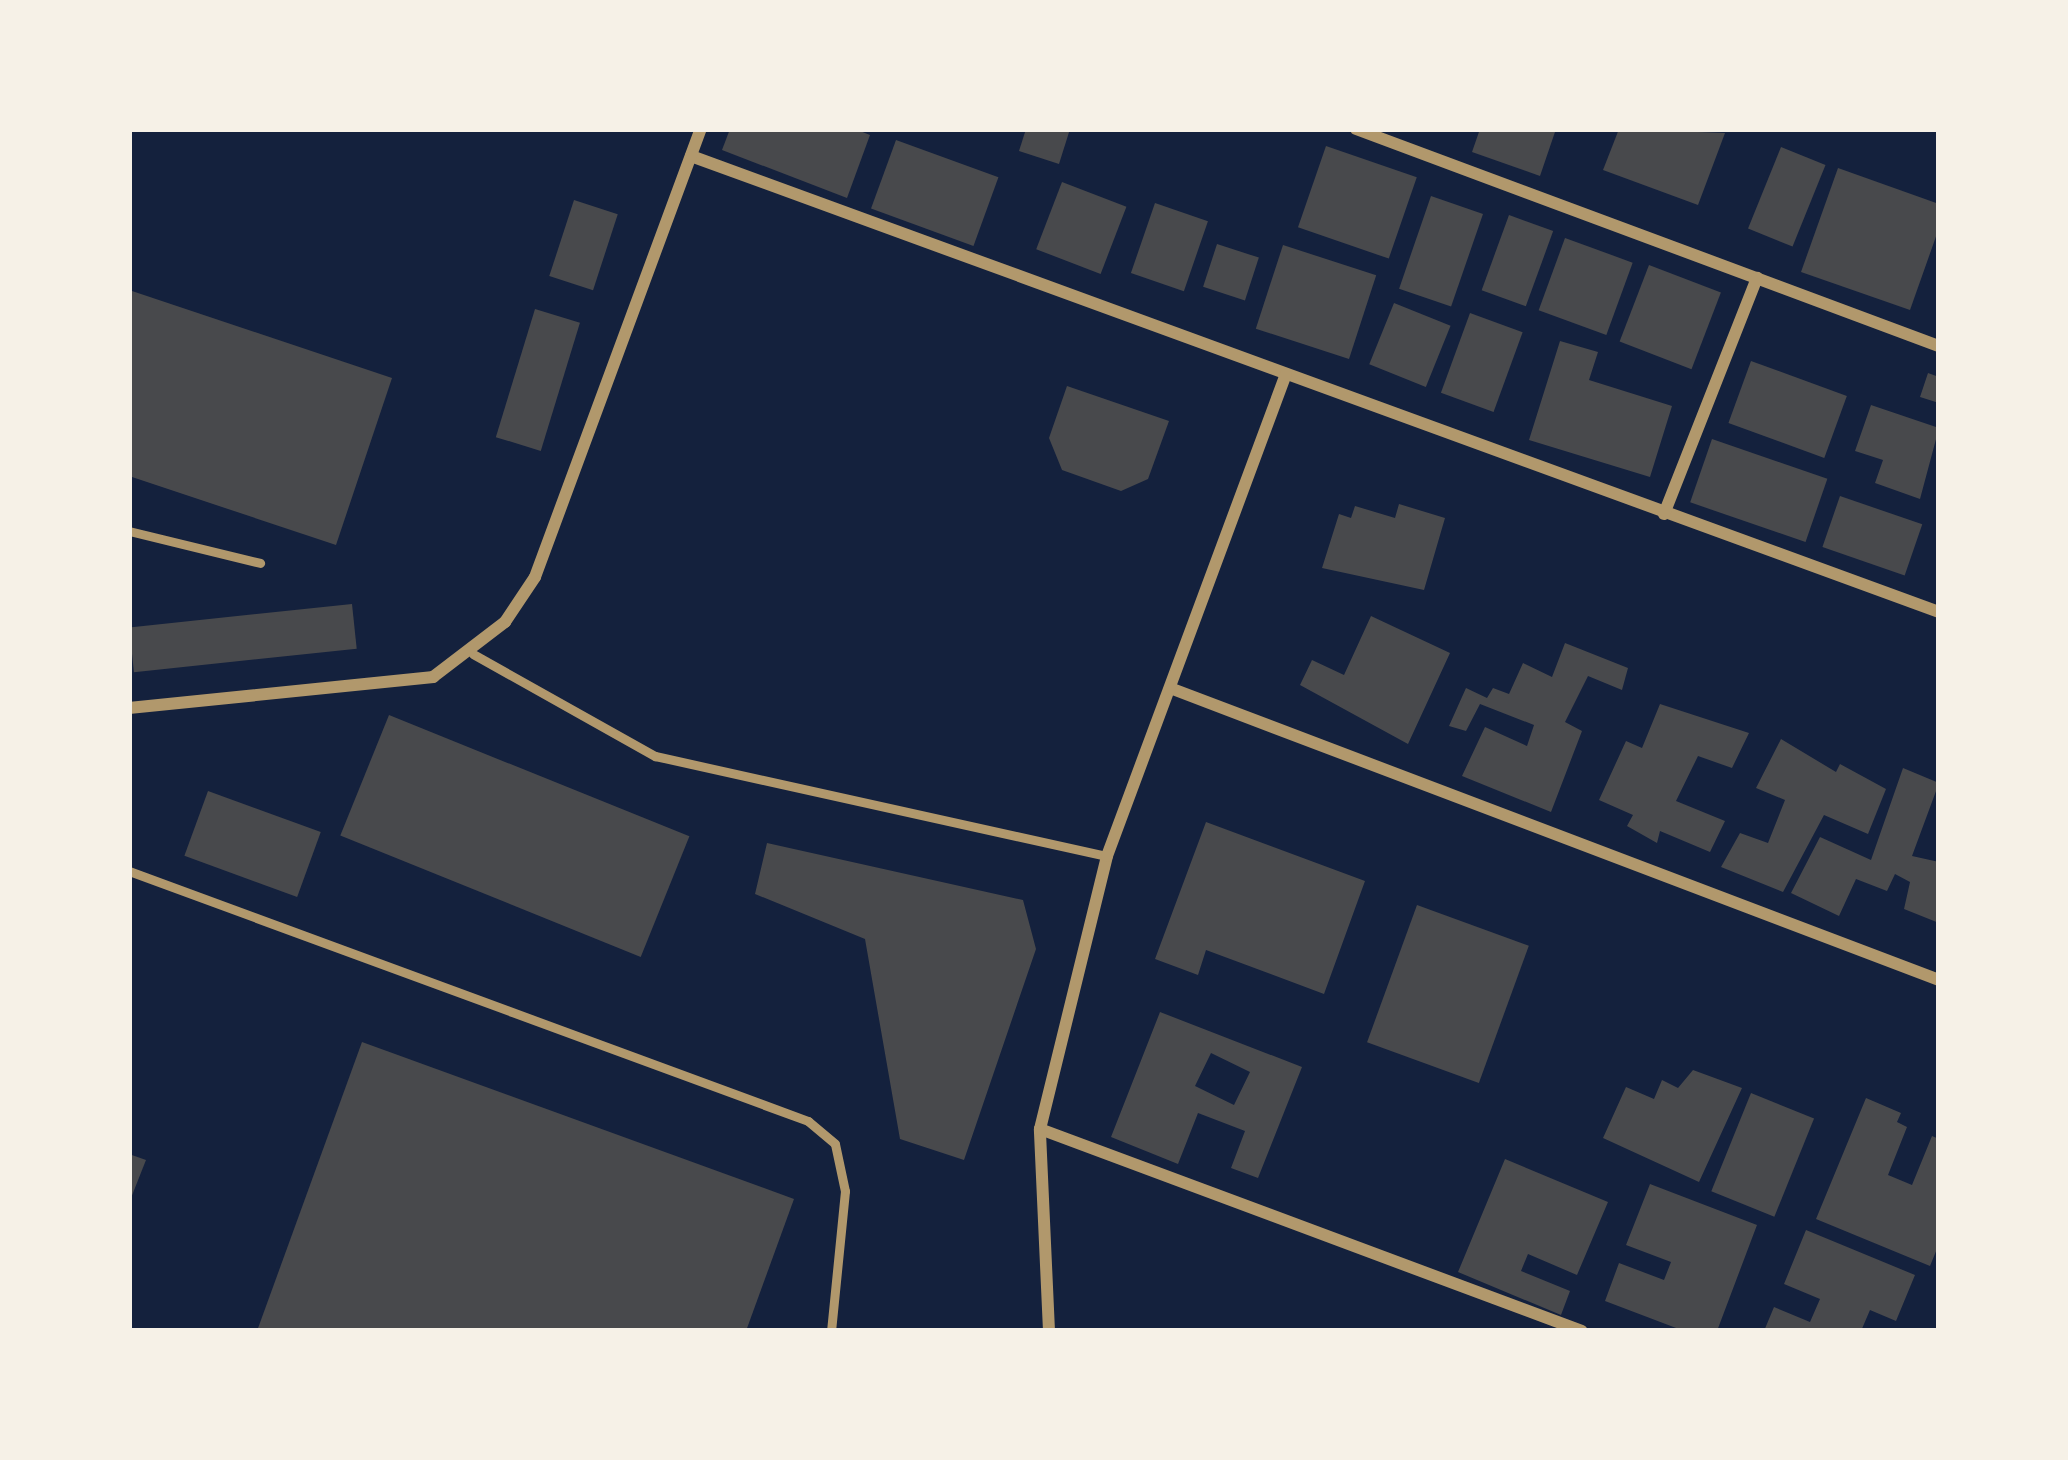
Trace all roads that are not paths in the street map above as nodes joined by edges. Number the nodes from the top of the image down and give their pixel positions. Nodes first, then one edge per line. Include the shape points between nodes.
1 (701, 129) edge
2 (1356, 129) edge
3 (691, 156) junction
4 (1756, 278) junction
5 (1939, 346) edge
6 (1286, 374) junction
7 (1664, 514) junction
8 (129, 531) edge
9 (260, 563) dead end
10 (1939, 612) edge
11 (473, 654) junction
12 (1171, 688) junction
13 (129, 708) edge
14 (1108, 856) junction
15 (129, 871) edge
16 (1939, 980) edge
17 (1040, 1129) junction
18 (831, 1331) edge
19 (1049, 1331) edge
20 (1582, 1331) edge

1 - 3 street
2 - 4 street
3 - 6 street
3 - 11 street via 536,577
4 - 5 street
4 - 7 street
6 - 7 street
6 - 12 street
7 - 10 street
8 - 9 lane
11 - 13 street via 433,677
11 - 14 lane via 655,756
12 - 14 street
12 - 16 street
14 - 17 street
15 - 18 lane via 808,1121 835,1144 845,1191
17 - 19 street
17 - 20 street

